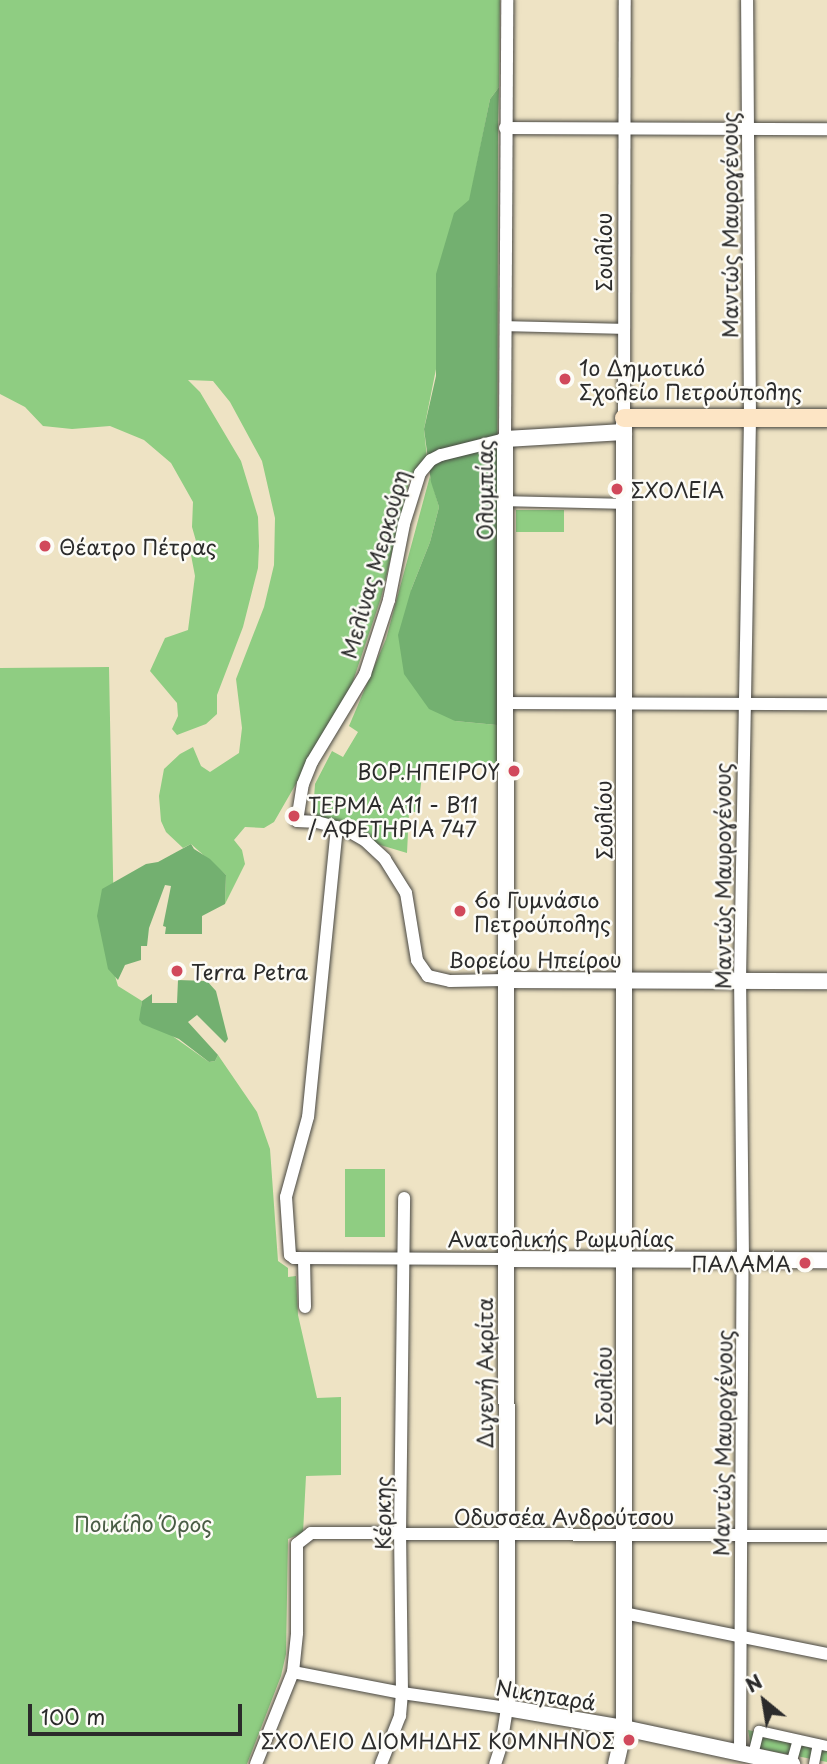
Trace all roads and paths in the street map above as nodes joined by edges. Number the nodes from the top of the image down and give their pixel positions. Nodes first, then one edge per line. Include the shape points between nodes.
1 (507, 0) edge
2 (625, 0) edge
3 (747, 0) edge
4 (505, 128) junction
5 (624, 129) junction
6 (747, 129) junction
7 (827, 129) edge
8 (505, 326) junction
9 (624, 329) junction
10 (750, 418) junction
11 (827, 418) edge
12 (624, 425) junction
13 (505, 439) junction
14 (504, 501) junction
15 (625, 504) junction
16 (505, 703) junction
17 (622, 703) junction
18 (743, 704) junction
19 (827, 704) edge
20 (297, 821) joint
21 (337, 827) junction
22 (505, 980) junction
23 (624, 980) junction
24 (740, 981) junction
25 (827, 981) edge
26 (404, 1198) dead end
27 (403, 1258) junction
28 (299, 1259) junction
29 (505, 1259) junction
30 (625, 1259) junction
31 (743, 1260) junction
32 (827, 1260) edge
33 (305, 1307) dead end
34 (505, 1534) junction
35 (400, 1535) junction
36 (625, 1535) junction
37 (741, 1536) junction
38 (827, 1536) edge
39 (624, 1613) junction
40 (739, 1636) junction
41 (827, 1654) edge
42 (293, 1672) junction
43 (402, 1693) junction
44 (507, 1708) junction
45 (624, 1728) junction
46 (797, 1740) junction
47 (823, 1745) edge
48 (746, 1754) junction
49 (256, 1764) edge
50 (381, 1764) edge
51 (495, 1764) edge
52 (616, 1764) edge
53 (791, 1764) edge
54 (814, 1764) edge

1 - 4 street, Ολυμπίας
2 - 5 street, Σουλίου
3 - 6 street, Μαντώς Μαυρογένους
4 - 5 street
4 - 8 street, Ολυμπίας
5 - 6 street
5 - 9 street, Σουλίου
6 - 7 street
6 - 10 street, Μαντώς Μαυρογένους
8 - 9 street
8 - 13 street, Ολυμπίας
9 - 12 street, Σουλίου
10 - 11 main road
10 - 12 main road
10 - 18 street, Μαντώς Μαυρογένους
12 - 13 street, Μελίνας Μερκούρη
12 - 15 street, Σουλίου
13 - 14 street, Ολυμπίας
13 - 20 street, Μελίνας Μερκούρη via 441,455 420,473 389,600 365,674 312,762
14 - 15 street
14 - 16 street, Ολυμπίας
15 - 17 street, Σουλίου
16 - 17 street
16 - 22 street, Ολυμπίας
17 - 18 street
17 - 23 street, Σουλίου
18 - 19 street
18 - 24 street, Μαντώς Μαυρογένους
20 - 21 street, Βορείου Ηπείρου
21 - 22 street, Βορείου Ηπείρου via 368,842 396,873 409,904 422,971 450,981
21 - 28 street via 307,1117 286,1197 289,1252
22 - 23 street, Βορείου Ηπείρου
22 - 29 street, Διγενή Ακρίτα
23 - 24 street, Βορείου Ηπείρου
23 - 30 street, Σουλίου
24 - 25 street, Βορείου Ηπείρου
24 - 31 street, Μαντώς Μαυρογένους
26 - 27 street, Κέρκης
27 - 28 street, Ανατολικής Ρωμυλίας
27 - 29 street, Ανατολικής Ρωμυλίας
27 - 35 street, Κέρκης
28 - 33 street
29 - 30 street, Ανατολικής Ρωμυλίας
29 - 34 street, Διγενή Ακρίτα
30 - 31 street, Ανατολικής Ρωμυλίας
30 - 36 street, Σουλίου
31 - 32 street, Ανατολικής Ρωμυλίας
31 - 37 street, Μαντώς Μαυρογένους
34 - 35 street, Οδυσσέα Ανδρούτσου
34 - 36 street, Οδυσσέα Ανδρούτσου
34 - 44 street, Διγενή Ακρίτα
35 - 42 street, Οδυσσέα Ανδρούτσου via 311,1533 297,1544
35 - 43 street, Κέρκης
36 - 37 street, Οδυσσέα Ανδρούτσου
36 - 39 street, Σουλίου
37 - 38 street, Οδυσσέα Ανδρούτσου
37 - 40 street, Μαντώς Μαυρογένους
39 - 40 street
39 - 45 street, Σουλίου
40 - 41 street
40 - 48 street, Μαντώς Μαυρογένους
42 - 43 street, Νικηταρά
42 - 49 street
43 - 44 street, Νικηταρά
43 - 50 street, Κέρκης via 400,1716
44 - 45 street, Νικηταρά
44 - 51 street, Διγενή Ακρίτα
45 - 48 street, Νικηταρά
45 - 52 street, Σουλίου
46 - 47 street
46 - 48 street via 760,1731
46 - 53 street
47 - 54 street
48 - 53 street, Νικηταρά

